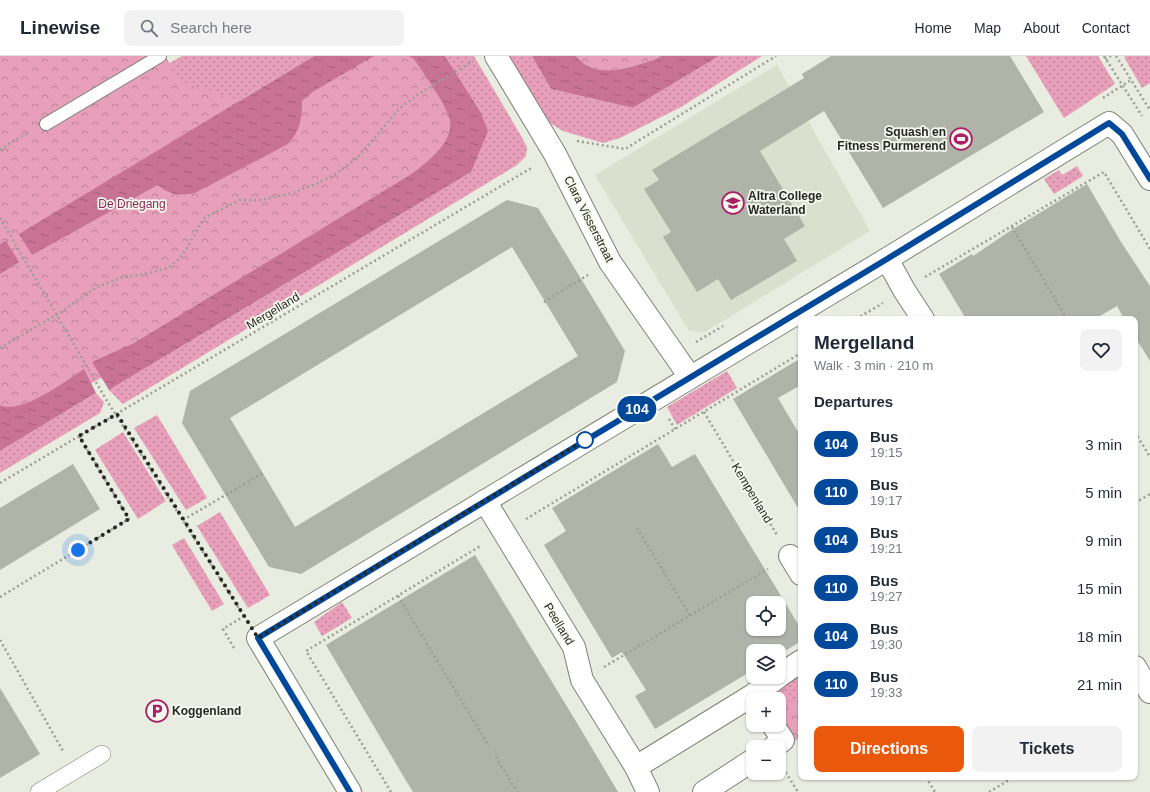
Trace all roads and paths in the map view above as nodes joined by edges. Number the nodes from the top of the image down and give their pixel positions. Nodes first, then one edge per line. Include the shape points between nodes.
1 (160, 56) edge
2 (496, 56) edge
3 (776, 56) edge
4 (1111, 56) edge
5 (1116, 56) edge
6 (1104, 58) edge
7 (465, 66) dead end
8 (1150, 110) edge
9 (1144, 119) dead end
10 (46, 124) joint
11 (0, 150) edge
12 (555, 154) junction
13 (1150, 179) edge
14 (0, 218) edge
15 (1012, 227) junction
16 (1150, 249) edge
17 (887, 259) junction
18 (610, 262) junction
19 (904, 290) junction
20 (544, 302) dead end
21 (58, 314) junction
22 (861, 316) edge
23 (921, 316) edge
24 (1065, 316) edge
25 (0, 348) edge
26 (690, 377) junction
27 (704, 412) dead end
28 (117, 414) junction
29 (79, 436) junction
30 (1138, 437) edge
31 (1150, 457) edge
32 (263, 473) dead end
33 (0, 483) edge
34 (1150, 494) edge
35 (485, 501) junction
36 (1138, 501) edge
37 (183, 520) junction
38 (637, 528) dead end
39 (790, 556) junction
40 (798, 569) edge
41 (398, 596) dead end
42 (0, 598) edge
43 (690, 615) junction
44 (258, 638) junction
45 (0, 640) edge
46 (798, 663) edge
47 (786, 672) edge
48 (1138, 672) edge
49 (582, 680) junction
50 (770, 684) edge
51 (760, 692) edge
52 (1150, 692) edge
53 (746, 702) edge
54 (489, 746) dead end
55 (102, 754) dead end
56 (496, 757) dead end
57 (746, 765) edge
58 (636, 768) junction
59 (74, 771) junction
60 (786, 772) edge
61 (928, 780) edge
62 (1009, 780) edge
63 (39, 792) edge
64 (350, 792) edge
65 (517, 792) edge
66 (648, 792) edge
67 (704, 792) edge
68 (798, 792) edge
69 (935, 792) edge
70 (989, 792) edge

1 - 10 lane
2 - 12 street, Clara Visserstraat
3 - 12 path, Mergelland via 625,149 577,141
4 - 6 path
5 - 8 path
6 - 9 path
7 - 21 path via 400,108 358,156 336,174 288,194 261,200 240,200 204,218 187,248 168,268 123,277 97,287
10 - 11 path
12 - 18 street, Clara Visserstraat
12 - 28 path, Mergelland
13 - 17 street via 1122,134 1109,123
14 - 21 path
15 - 16 path via 1104,172
15 - 19 path
15 - 24 path
17 - 19 street
17 - 26 street
18 - 20 path
18 - 26 street, Clara Visserstraat
19 - 22 path
19 - 23 street
21 - 25 path
21 - 28 path via 107,401
26 - 35 street
27 - 39 path, Kempenland
28 - 29 path, Mergelland
28 - 37 path
29 - 33 path, Mergelland
29 - 42 path via 129,519
30 - 31 path
32 - 37 path
34 - 36 path
35 - 44 street
35 - 49 street, Peelland via 574,647
37 - 44 path
38 - 43 path
39 - 40 street
39 - 43 path
41 - 54 path
43 - 49 path
44 - 64 street
45 - 59 path
46 - 47 street
48 - 52 street
49 - 58 street, Peelland
50 - 51 street
53 - 58 street
55 - 59 street
56 - 65 path
57 - 67 street
58 - 66 street, Peelland
59 - 63 street
60 - 68 path
61 - 69 path
62 - 70 path

